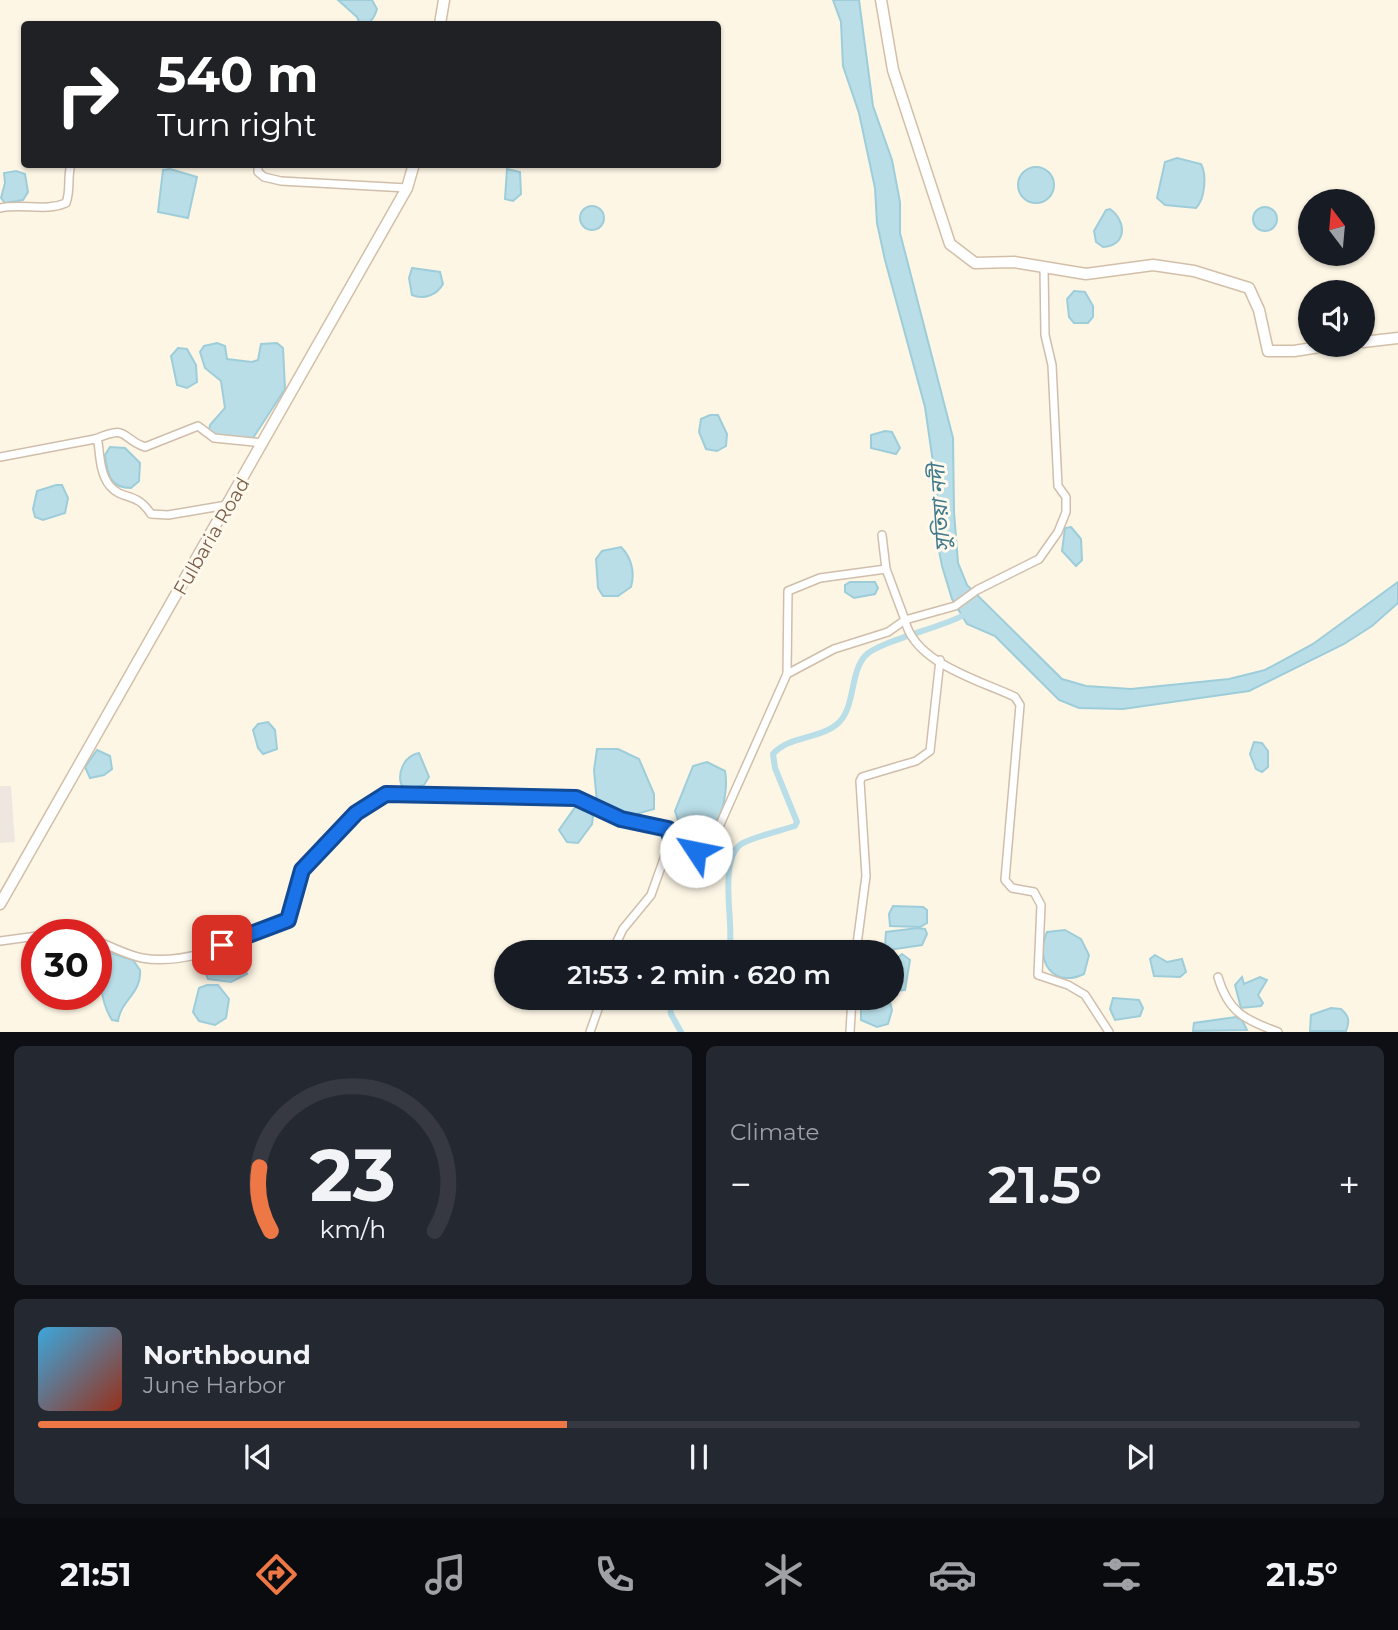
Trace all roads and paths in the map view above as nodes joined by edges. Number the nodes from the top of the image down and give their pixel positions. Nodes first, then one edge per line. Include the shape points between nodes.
1 (444, 0) edge
2 (881, 0) edge
3 (440, 21) edge
4 (70, 168) edge
5 (258, 168) edge
6 (413, 168) edge
7 (407, 188) junction
8 (0, 208) edge
9 (1044, 267) junction
10 (1398, 338) edge
11 (1375, 341) edge
12 (1298, 350) edge
13 (95, 439) junction
14 (263, 443) junction
15 (0, 457) edge
16 (228, 505) junction
17 (882, 535) dead end
18 (886, 569) junction
19 (905, 620) junction
20 (940, 660) junction
21 (787, 674) junction
22 (671, 839) junction
23 (0, 904) edge
24 (21, 938) edge
25 (618, 940) edge
26 (858, 940) edge
27 (0, 941) edge
28 (112, 947) edge
29 (1218, 977) dead end
30 (598, 1010) edge
31 (851, 1010) edge
32 (590, 1031) edge
33 (850, 1031) edge
34 (1109, 1031) edge
35 (1278, 1031) edge

1 - 3 main road
2 - 9 main road via 894,70 950,244 975,262
4 - 8 street via 66,202 46,208
5 - 7 street via 264,177 281,181
6 - 7 main road, Fulbaria Road
7 - 14 main road, Fulbaria Road
9 - 12 main road via 1086,274 1153,265 1194,271 1250,288 1268,351
9 - 19 street via 1058,486 1066,498 1066,512 1039,559 955,606
10 - 11 main road
13 - 14 street via 111,432 125,433 145,447 198,426 214,439
13 - 15 street
13 - 16 street via 102,472 111,487 138,498 151,514
14 - 16 main road, Fulbaria Road
16 - 23 main road, Fulbaria Road
17 - 18 street
18 - 19 street
18 - 21 street via 820,578 788,591
19 - 20 street via 912,637
19 - 21 street via 888,632 834,649
20 - 26 street via 930,751 916,761 860,781 866,876
20 - 34 street via 1015,697 1020,705 1005,880 1012,888 1034,892 1041,905 1038,975 1085,995
21 - 22 street via 710,847 696,851
22 - 25 street via 651,895
22 - 28 street via 668,829 621,819 576,798 386,794 356,813 302,870 288,920 188,956 156,960
24 - 27 street
29 - 35 street via 1224,998 1246,1020
30 - 32 street
31 - 33 street

